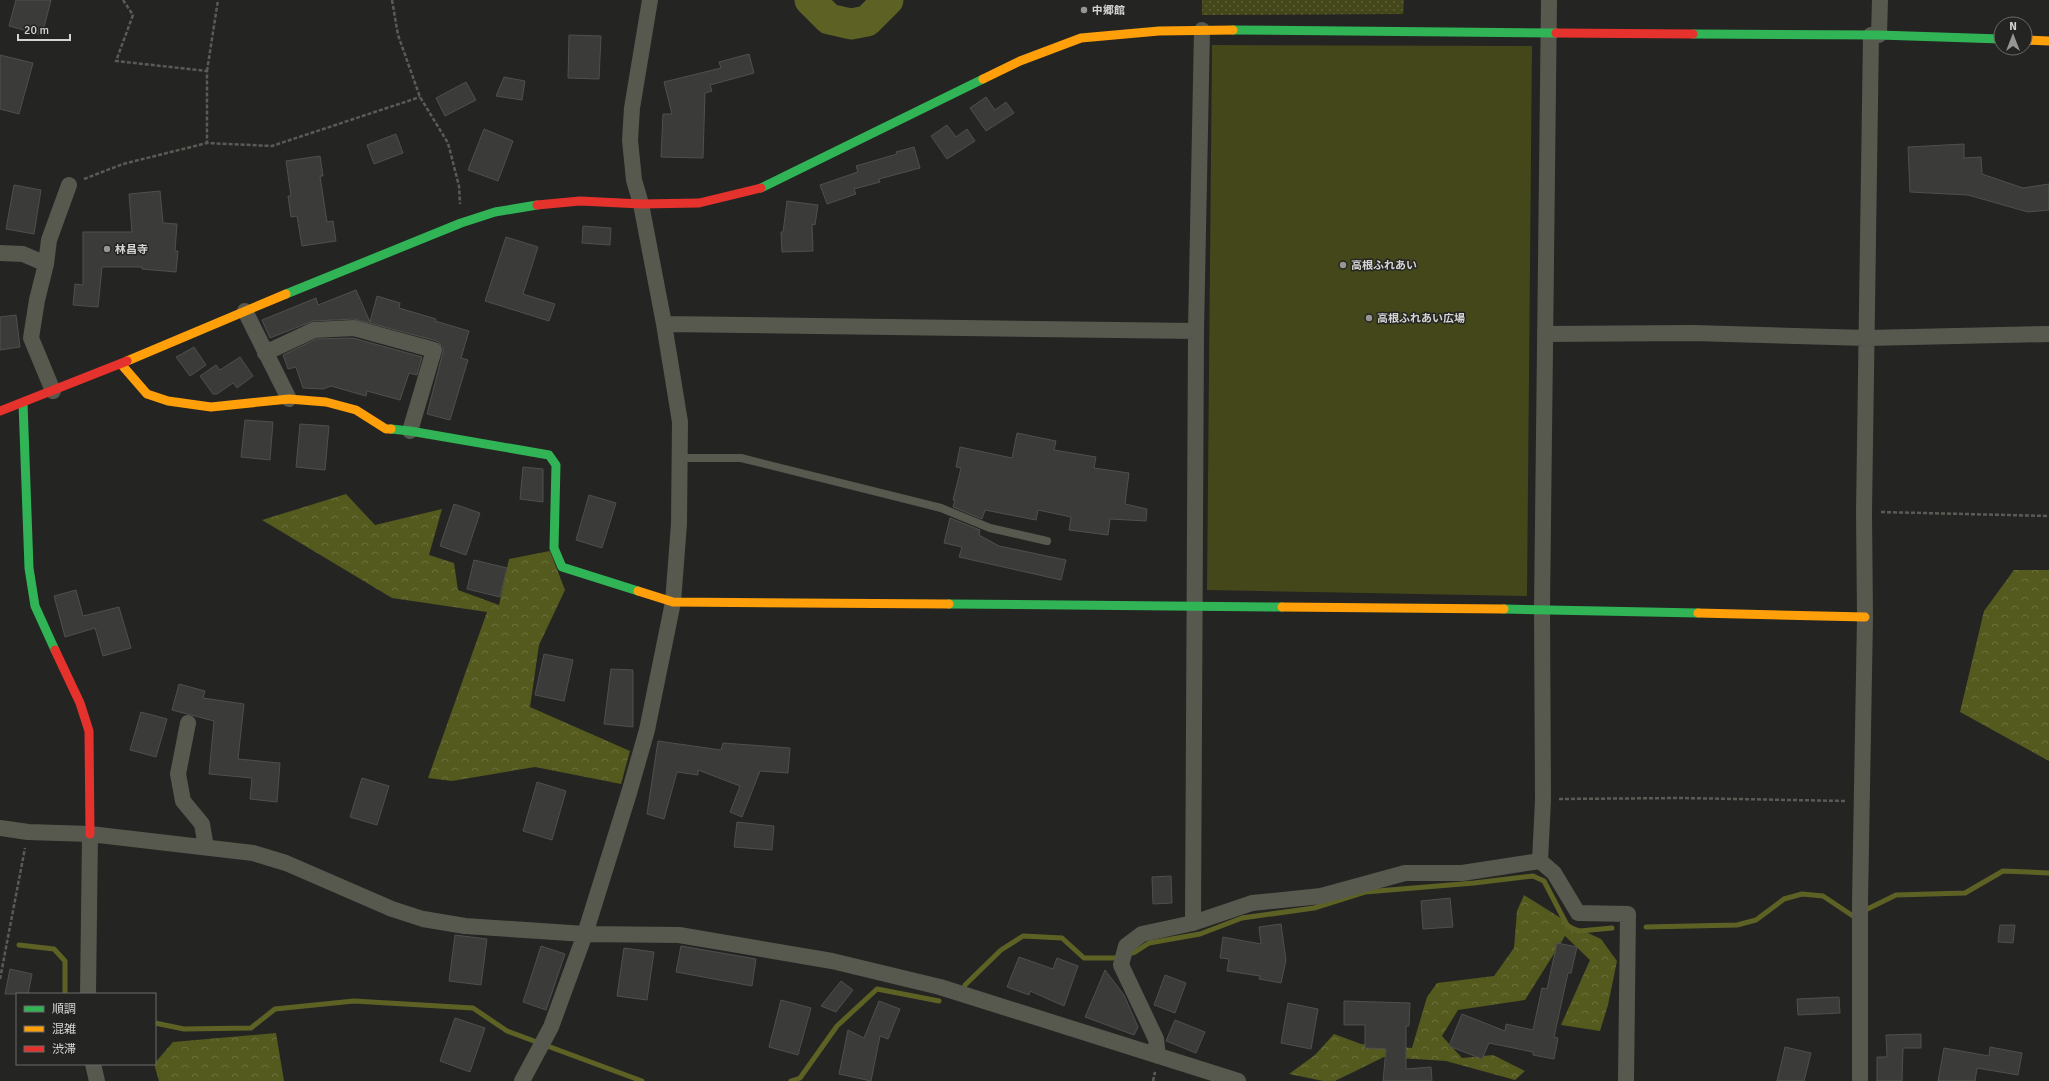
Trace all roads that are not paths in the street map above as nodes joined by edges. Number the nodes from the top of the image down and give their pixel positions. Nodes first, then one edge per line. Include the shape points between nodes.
1 (650, 0) edge
2 (1548, 0) edge
3 (1880, 0) edge
4 (1202, 30) junction
5 (1549, 32) junction
6 (1875, 35) junction
7 (1993, 39) edge
8 (2033, 40) edge
9 (2049, 41) edge
10 (69, 185) road end
11 (641, 204) junction
12 (0, 253) edge
13 (46, 264) junction
14 (245, 311) junction
15 (664, 324) junction
16 (1196, 331) junction
17 (1545, 334) junction
18 (2049, 334) edge
19 (1867, 338) junction
20 (265, 353) junction
21 (121, 364) junction
22 (53, 391) junction
23 (289, 399) junction
24 (23, 403) junction
25 (0, 411) edge
26 (410, 431) junction
27 (680, 458) junction
28 (1047, 541) dead end
29 (673, 602) junction
30 (1196, 608) junction
31 (1542, 609) junction
32 (1866, 617) junction
33 (188, 723) dead end
34 (0, 828) edge
35 (90, 834) junction
36 (206, 847) junction
37 (1540, 860) junction
38 (1193, 923) junction
39 (585, 934) junction
40 (88, 993) edge
41 (1158, 1056) junction
42 (93, 1065) edge
43 (97, 1081) edge
44 (522, 1081) edge
45 (1238, 1081) edge
46 (1626, 1081) edge
47 (1860, 1081) edge

1 - 11 street via 632,108 630,140 634,180
2 - 5 street
3 - 6 street
4 - 5 street
4 - 11 street via 1081,38 1020,61 758,190 699,202
4 - 16 street
5 - 6 street
5 - 17 street
6 - 7 street
6 - 19 street
8 - 9 street
10 - 13 street via 49,240
11 - 14 street via 580,201 532,205 495,212
11 - 15 street
12 - 13 street via 23,254
13 - 22 street via 31,338
14 - 20 street
14 - 21 street
15 - 16 street
15 - 27 street via 680,422
16 - 30 street
17 - 19 street via 1693,333
17 - 31 street
18 - 19 street
19 - 32 street via 1864,512
20 - 23 street
20 - 26 street via 314,330 354,328 434,350
21 - 22 street
21 - 23 street via 147,394 168,402 211,407
22 - 24 street
23 - 26 street via 326,402 356,410 386,429
24 - 25 street
24 - 35 street via 29,568 35,606 80,703 88,731
26 - 29 street via 549,455 556,466 554,548 562,567
27 - 28 lane via 741,458 941,508 990,528
27 - 29 street via 679,524
29 - 30 street
29 - 39 street via 647,730
30 - 31 street
30 - 38 street
31 - 32 street
31 - 37 street via 1543,800
32 - 47 street via 1860,902
33 - 36 street via 178,774 183,801 202,824
34 - 35 street via 28,832
35 - 36 street
35 - 40 street
36 - 39 street via 253,853 286,863 392,909 423,919 465,926
37 - 38 street via 1462,873 1405,873 1321,896 1252,903
37 - 46 street via 1554,873 1578,913 1628,914
38 - 41 street via 1142,934 1126,946 1121,965 1156,1039
39 - 41 street via 679,935 832,961 940,986
39 - 44 street via 551,1027
41 - 45 street
42 - 43 street

